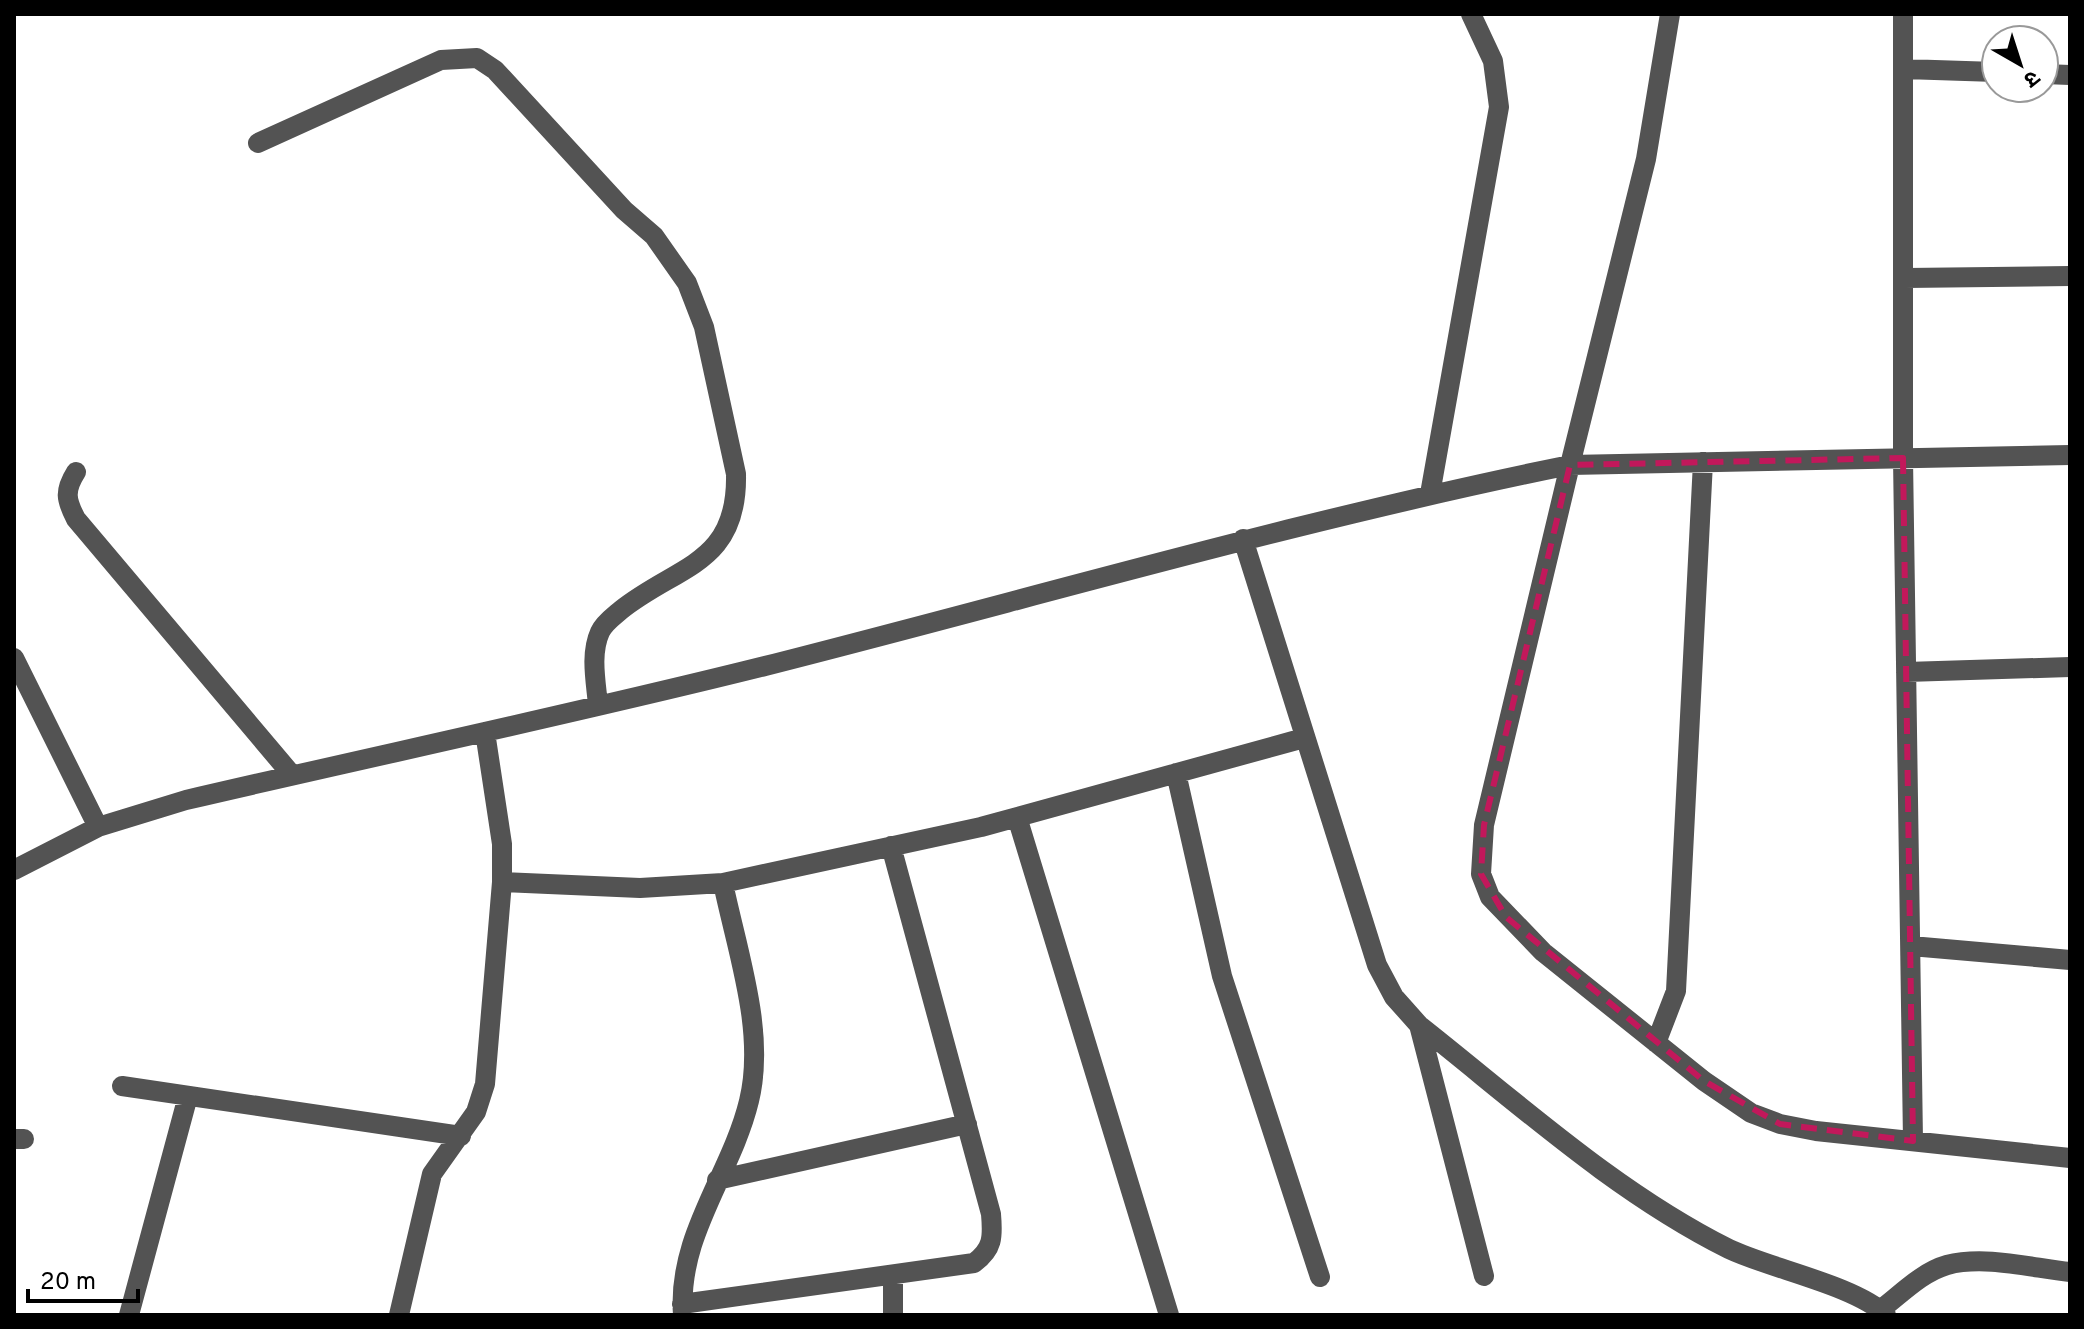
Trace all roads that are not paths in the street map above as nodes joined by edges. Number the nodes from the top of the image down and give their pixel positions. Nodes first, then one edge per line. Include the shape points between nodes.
1 (1471, 14) edge
2 (1670, 14) edge
3 (1903, 14) edge
4 (1904, 69) junction
5 (1980, 71) edge
6 (258, 143) dead end
7 (2070, 276) edge
8 (1906, 278) junction
9 (2070, 455) edge
10 (1903, 458) junction
11 (1703, 462) junction
12 (1570, 465) junction
13 (76, 472) dead end
14 (1430, 494) junction
15 (1243, 539) junction
16 (14, 658) edge
17 (2070, 667) edge
18 (1906, 672) junction
19 (598, 705) junction
20 (485, 732) junction
21 (1304, 738) junction
22 (1176, 773) junction
23 (292, 775) junction
24 (1017, 817) junction
25 (98, 827) junction
26 (891, 846) junction
27 (14, 870) edge
28 (502, 882) junction
29 (723, 883) junction
30 (1911, 946) junction
31 (2070, 960) edge
32 (1419, 1025) junction
33 (1656, 1043) junction
34 (122, 1086) dead end
35 (188, 1096) junction
36 (967, 1124) junction
37 (461, 1136) junction
38 (1913, 1141) junction
39 (2070, 1158) edge
40 (717, 1180) junction
41 (2070, 1272) edge
42 (893, 1275) junction
43 (1484, 1276) dead end
44 (1320, 1277) dead end
45 (683, 1309) edge
46 (1883, 1312) edge
47 (129, 1315) edge
48 (399, 1315) edge
49 (893, 1315) edge
50 (1169, 1315) edge

1 - 14 street via 1493,61 1499,107
2 - 12 street via 1646,159
3 - 4 street
4 - 5 street
4 - 8 street
6 - 19 street via 441,60 477,58 495,70 654,236 687,283 704,327 737,499 726,527 697,565 632,602 600,630 594,653
7 - 8 street
8 - 10 street
9 - 10 street
10 - 11 street
10 - 18 street
11 - 12 street
11 - 33 street via 1676,991
12 - 14 street
12 - 33 street via 1484,825 1481,874 1490,897 1525,935
13 - 23 street via 66,499 76,519
14 - 15 street
15 - 19 street
15 - 21 street
16 - 25 street
17 - 18 street
18 - 30 street
19 - 20 street
20 - 23 street
20 - 28 street via 502,844
21 - 22 street
21 - 32 street via 1377,965 1394,997
22 - 24 street
22 - 44 street via 1222,976
23 - 25 street
24 - 26 street
24 - 50 street
25 - 27 street
26 - 29 street
26 - 36 street
28 - 29 street via 640,888
28 - 37 street via 485,1084
29 - 40 street via 750,1014 754,1066 749,1102
30 - 31 street
30 - 38 street
32 - 43 street
32 - 46 street via 1630,1191 1731,1250
33 - 38 street via 1751,1113 1816,1131
34 - 35 street
35 - 37 street
35 - 47 street
36 - 40 street
36 - 42 street via 991,1214 993,1239 987,1253 974,1263
37 - 48 street via 432,1174
38 - 39 street
40 - 45 street via 696,1225 686,1263
41 - 46 street via 1976,1262 1945,1265
42 - 45 street
42 - 49 street

